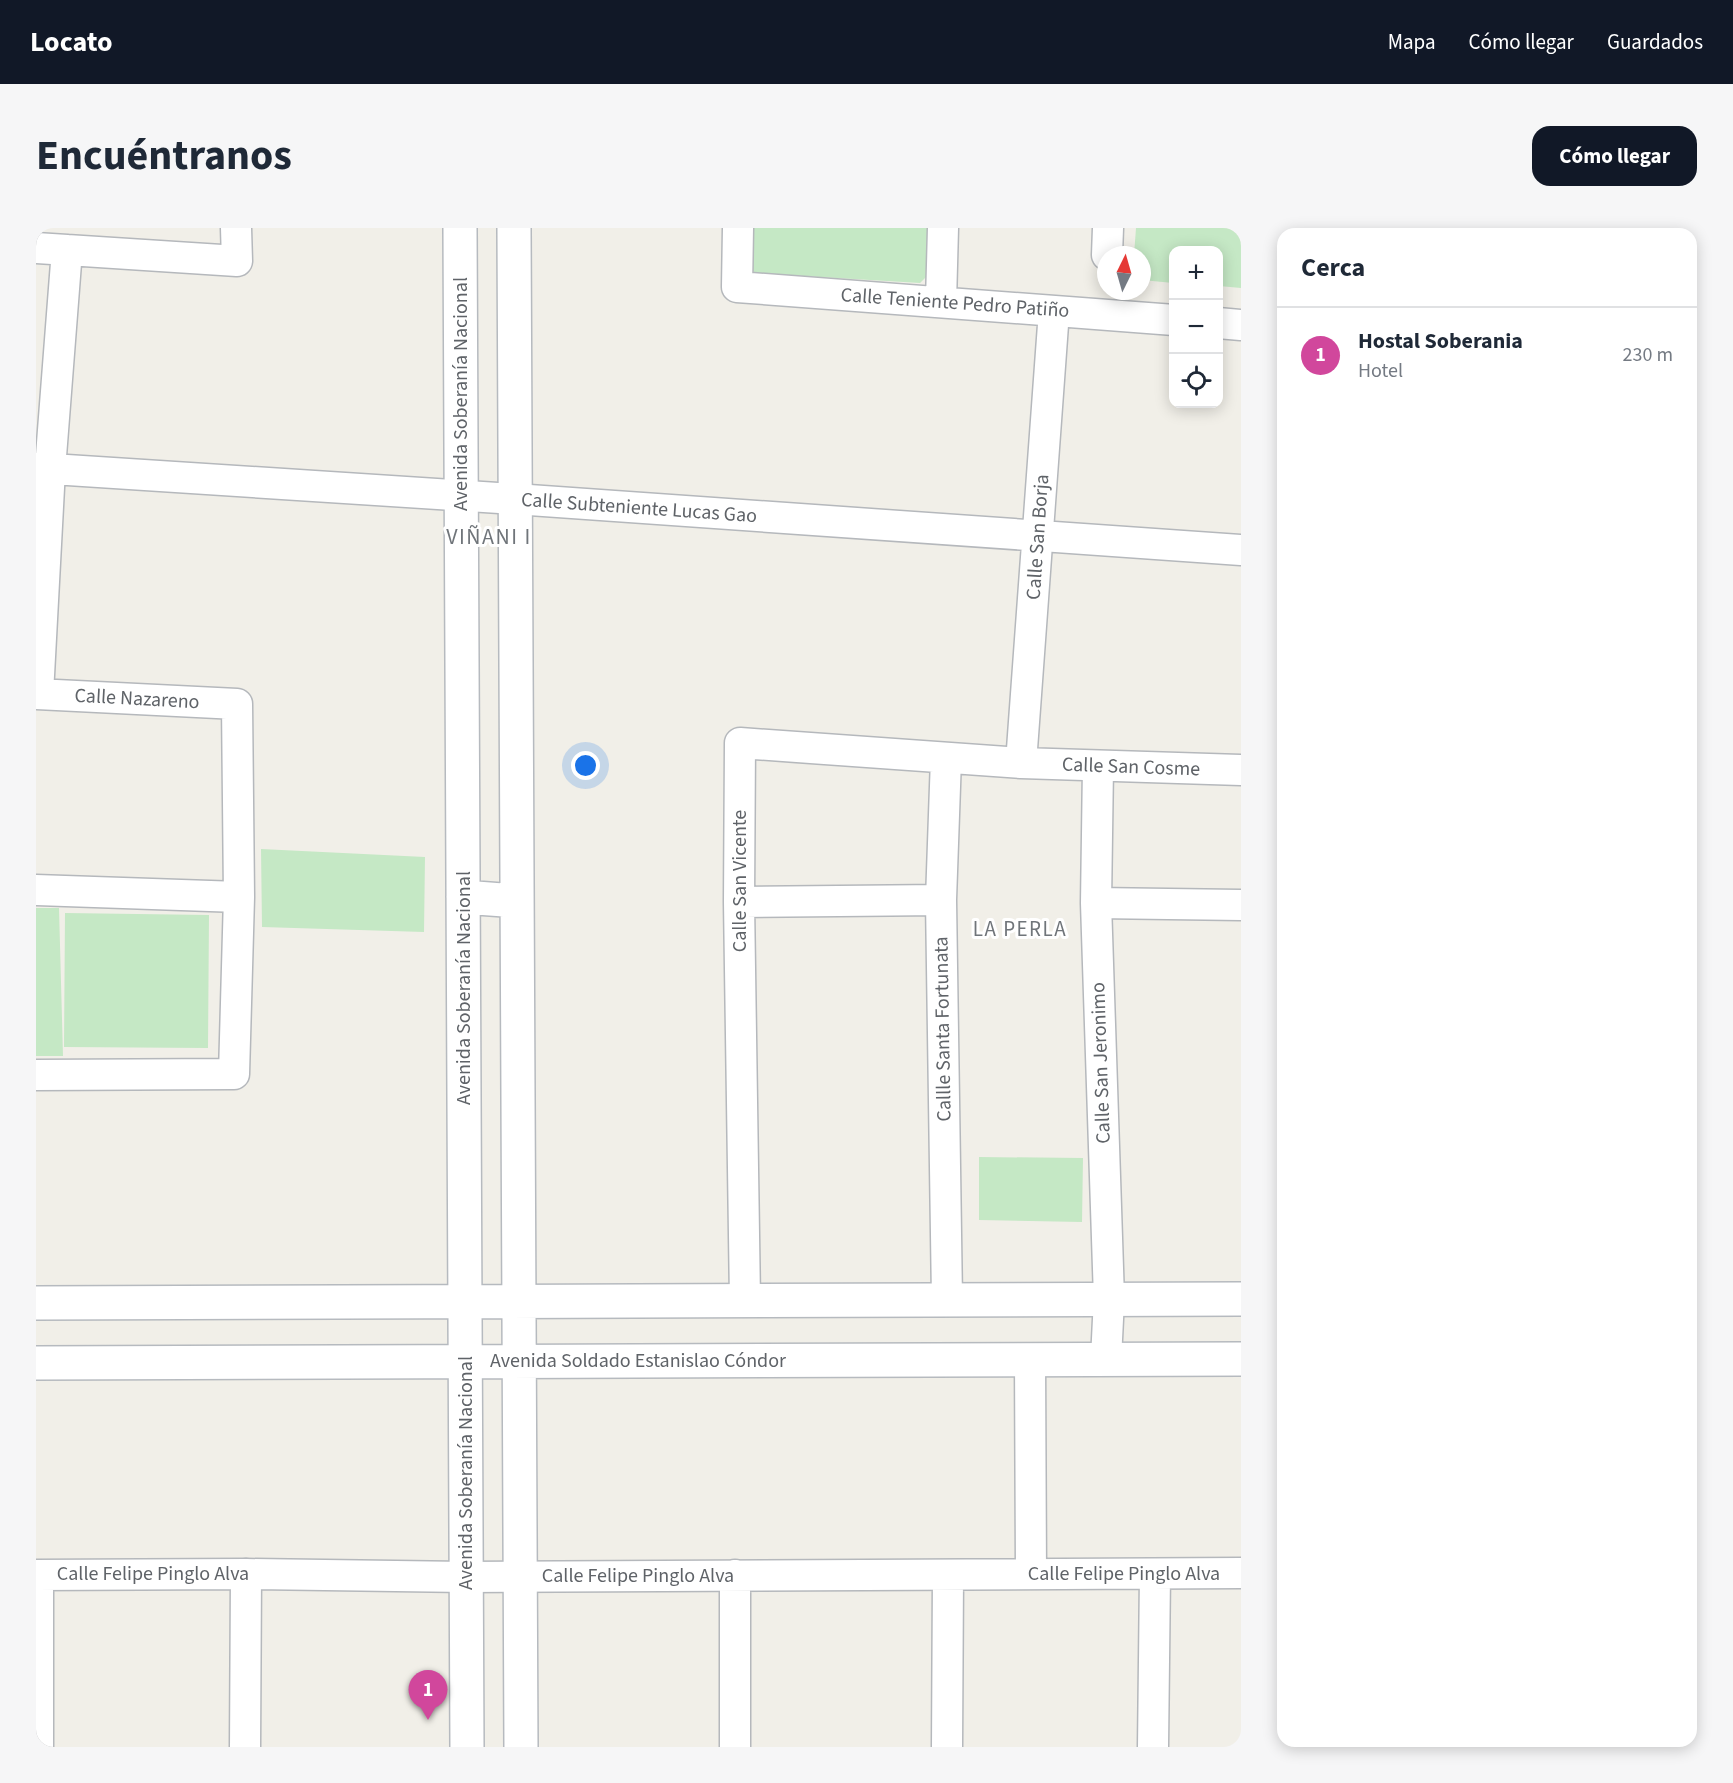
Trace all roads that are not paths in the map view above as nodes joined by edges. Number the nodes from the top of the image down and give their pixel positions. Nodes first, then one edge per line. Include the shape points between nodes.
1 (236, 228) edge
2 (460, 228) edge
3 (514, 228) edge
4 (738, 228) edge
5 (943, 228) edge
6 (1108, 228) edge
7 (1107, 246) edge
8 (36, 248) edge
9 (67, 250) junction
10 (941, 302) junction
11 (1106, 303) edge
12 (1054, 310) junction
13 (1169, 319) edge
14 (1223, 323) edge
15 (1241, 325) edge
16 (43, 469) edge
17 (461, 496) junction
18 (515, 499) junction
19 (1038, 536) junction
20 (1241, 550) edge
21 (37, 694) edge
22 (946, 758) junction
23 (1021, 763) junction
24 (1098, 766) junction
25 (1241, 770) edge
26 (36, 890) edge
27 (238, 897) junction
28 (463, 897) junction
29 (941, 900) junction
30 (517, 901) junction
31 (739, 902) junction
32 (1096, 903) junction
33 (1241, 905) edge
34 (36, 1076) edge
35 (1109, 1299) junction
36 (1241, 1299) edge
37 (745, 1300) junction
38 (947, 1300) junction
39 (465, 1301) junction
40 (519, 1301) junction
41 (36, 1303) edge
42 (1030, 1359) junction
43 (1106, 1359) junction
44 (1241, 1359) edge
45 (465, 1361) junction
46 (519, 1362) junction
47 (36, 1363) edge
48 (1241, 1573) edge
49 (246, 1574) junction
50 (1031, 1574) junction
51 (1155, 1574) junction
52 (37, 1575) edge
53 (735, 1575) junction
54 (948, 1575) junction
55 (520, 1576) junction
56 (466, 1577) junction
57 (38, 1747) edge
58 (245, 1747) edge
59 (467, 1747) edge
60 (521, 1747) edge
61 (735, 1747) edge
62 (947, 1747) edge
63 (1153, 1747) edge

1 - 9 street via 237,261
2 - 17 street, Avenida Soberanía Nacional
3 - 18 street
4 - 10 street, Calle Teniente Pedro Patiño via 737,287
5 - 10 street
6 - 7 street
8 - 9 street
9 - 16 street
10 - 12 street, Calle Teniente Pedro Patiño
11 - 12 street, Calle Teniente Pedro Patiño
11 - 13 street, Calle Teniente Pedro Patiño
12 - 19 street, Calle San Borja
14 - 15 street
16 - 17 street, Calle Subteniente Lucas Gao
16 - 21 street
17 - 18 street, Calle Subteniente Lucas Gao
17 - 28 street, Avenida Soberanía Nacional
18 - 19 street, Calle Subteniente Lucas Gao
18 - 30 street
19 - 20 street, Calle Subteniente Lucas Gao
19 - 23 street, Calle San Borja
21 - 27 street, Calle Nazareno via 237,704
22 - 23 street, Calle San Vicente
22 - 29 street, Callle Santa Fortunata
22 - 31 street, Calle San Vicente via 740,743
23 - 24 street, Calle San Cosme
24 - 25 street, Calle San Cosme
24 - 32 street, Calle San Jeronimo
26 - 27 street
27 - 34 street via 234,1074
28 - 30 street
28 - 39 street, Avenida Soberanía Nacional
29 - 31 street
29 - 38 street, Callle Santa Fortunata
30 - 40 street
31 - 37 street, Calle San Vicente
32 - 33 street
32 - 35 street, Calle San Jeronimo
35 - 36 street
35 - 38 street
35 - 43 street, Calle San Jeronimo
37 - 38 street
37 - 40 street
39 - 40 street
39 - 41 street
39 - 45 street, Avenida Soberanía Nacional
40 - 46 street
42 - 43 street, Avenida Soldado Estanislao Cóndor
42 - 46 street, Avenida Soldado Estanislao Cóndor
42 - 50 street
43 - 44 street, Avenida Soldado Estanislao Cóndor
45 - 46 street, Avenida Soldado Estanislao Cóndor
45 - 47 street, Avenida Soldado Estanislao Cóndor
45 - 56 street, Avenida Soberanía Nacional
46 - 55 street
48 - 51 street, Calle Felipe Pinglo Alva
49 - 52 street, Calle Felipe Pinglo Alva
49 - 56 street, Calle Felipe Pinglo Alva
49 - 58 street
50 - 51 street, Calle Felipe Pinglo Alva
50 - 54 street, Calle Felipe Pinglo Alva
51 - 63 street
52 - 57 street
53 - 54 street, Calle Felipe Pinglo Alva
53 - 55 street, Calle Felipe Pinglo Alva
53 - 61 street
54 - 62 street
55 - 56 street, Calle Felipe Pinglo Alva
55 - 60 street
56 - 59 street, Avenida Soberanía Nacional

